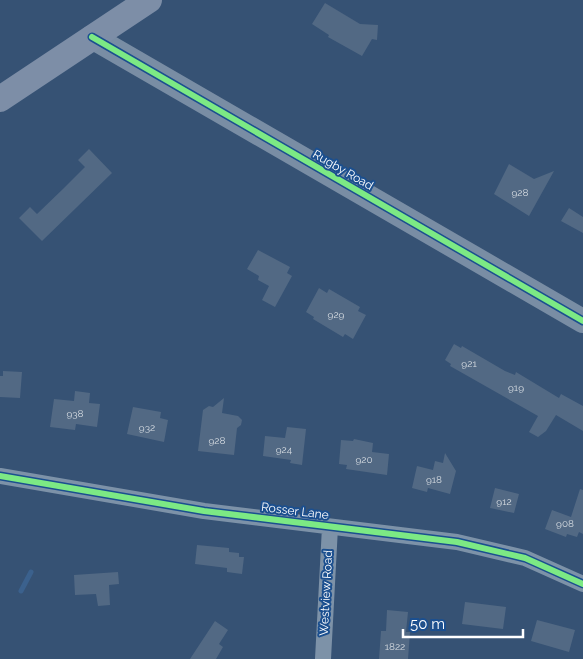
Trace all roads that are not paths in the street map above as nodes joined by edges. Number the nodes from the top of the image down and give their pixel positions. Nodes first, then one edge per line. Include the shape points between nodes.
1 (149, 0) edge
2 (92, 37) junction
3 (0, 99) edge
4 (583, 322) edge
5 (0, 476) edge
6 (330, 527) junction
7 (583, 584) edge
8 (323, 659) edge

1 - 2 main road
2 - 3 main road
2 - 4 street, Rugby Road
5 - 6 street, Rosser Lane via 204,511
6 - 7 street, Rosser Lane via 457,542 495,550 552,569
6 - 8 street, Westview Road

